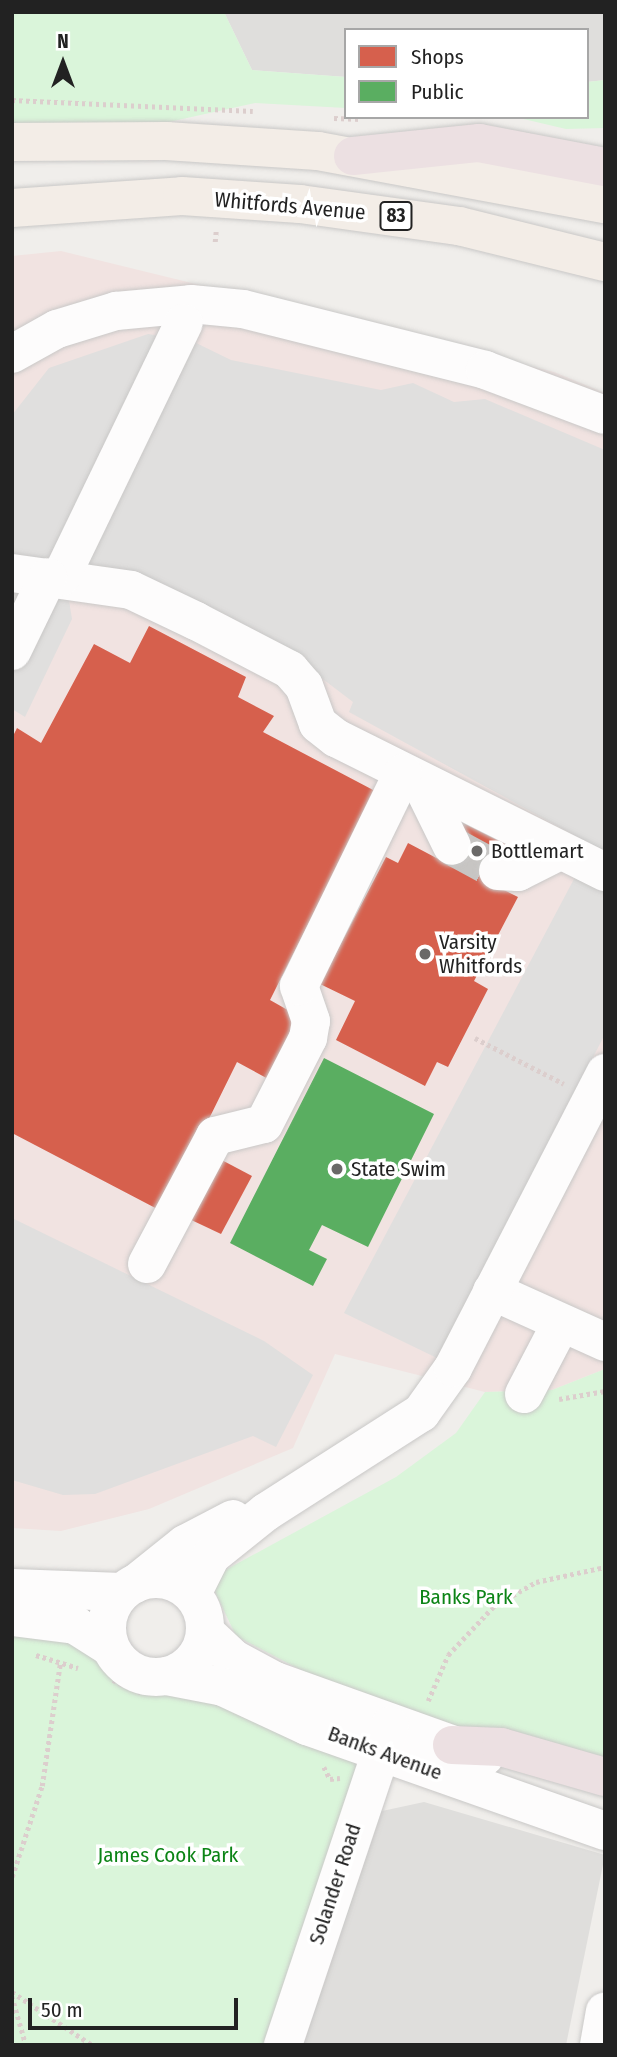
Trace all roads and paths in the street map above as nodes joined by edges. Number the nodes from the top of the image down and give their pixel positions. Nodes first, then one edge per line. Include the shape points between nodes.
1 (12, 142) edge
2 (353, 156) junction
3 (605, 167) edge
4 (605, 204) edge
5 (12, 208) edge
6 (605, 262) edge
7 (184, 323) junction
8 (325, 331) junction
9 (12, 355) edge
10 (12, 381) edge
11 (605, 415) edge
12 (40, 576) edge
13 (12, 651) edge
14 (412, 778) junction
15 (452, 846) tunnel mouth
16 (589, 868) edge
17 (498, 870) tunnel mouth
18 (475, 1038) dead end
19 (598, 1085) edge
20 (147, 1264) dead end
21 (492, 1291) junction
22 (560, 1325) junction
23 (605, 1342) edge
24 (524, 1394) dead end
25 (266, 1511) junction
26 (605, 1567) edge
27 (12, 1588) edge
28 (128, 1588) junction
29 (192, 1594) junction
30 (12, 1617) edge
31 (205, 1632) junction
32 (110, 1647) junction
33 (60, 1664) dead end
34 (167, 1676) junction
35 (398, 1728) junction
36 (452, 1745) junction
37 (605, 1777) edge
38 (605, 1797) edge
39 (605, 1831) edge
40 (12, 1877) edge
41 (12, 1994) edge
42 (605, 2012) edge
43 (26, 2045) edge
44 (92, 2045) edge
45 (283, 2045) edge
46 (599, 2045) edge

1 - 2 main road via 221,142
2 - 3 highway via 479,144
2 - 4 main road
5 - 6 main road, Whitfords Avenue / 83 via 182,197 276,202 459,226
7 - 8 street via 309,335
7 - 10 street via 100,332 52,351
7 - 12 street
8 - 9 street via 243,310 146,307 86,318
8 - 11 street via 485,370
12 - 13 street
12 - 14 street via 131,590 290,670 327,732
14 - 15 street
14 - 16 street
14 - 20 street via 299,986 311,1021 308,1038 264,1124 215,1136
16 - 17 street
18 - 19 path
19 - 21 street
21 - 22 street
21 - 25 street via 453,1368 407,1427
22 - 23 street
22 - 24 street
25 - 28 street via 234,1518 185,1544
25 - 29 street via 211,1556
26 - 35 path via 536,1582 494,1605 448,1655
27 - 28 street
28 - 29 street via 164,1579
28 - 32 street via 107,1619
29 - 31 street
30 - 32 street via 75,1625
31 - 34 street via 193,1660
31 - 35 street, Banks Avenue via 234,1660 275,1681
32 - 34 street via 130,1670
33 - 40 path via 42,1786
34 - 35 street, Banks Avenue via 223,1687 267,1711
35 - 36 street, Banks Avenue
35 - 39 street, Banks Avenue
35 - 45 street, Solander Road
36 - 37 highway via 501,1747
36 - 38 street, Banks Avenue
41 - 43 path
41 - 44 path
42 - 46 street

